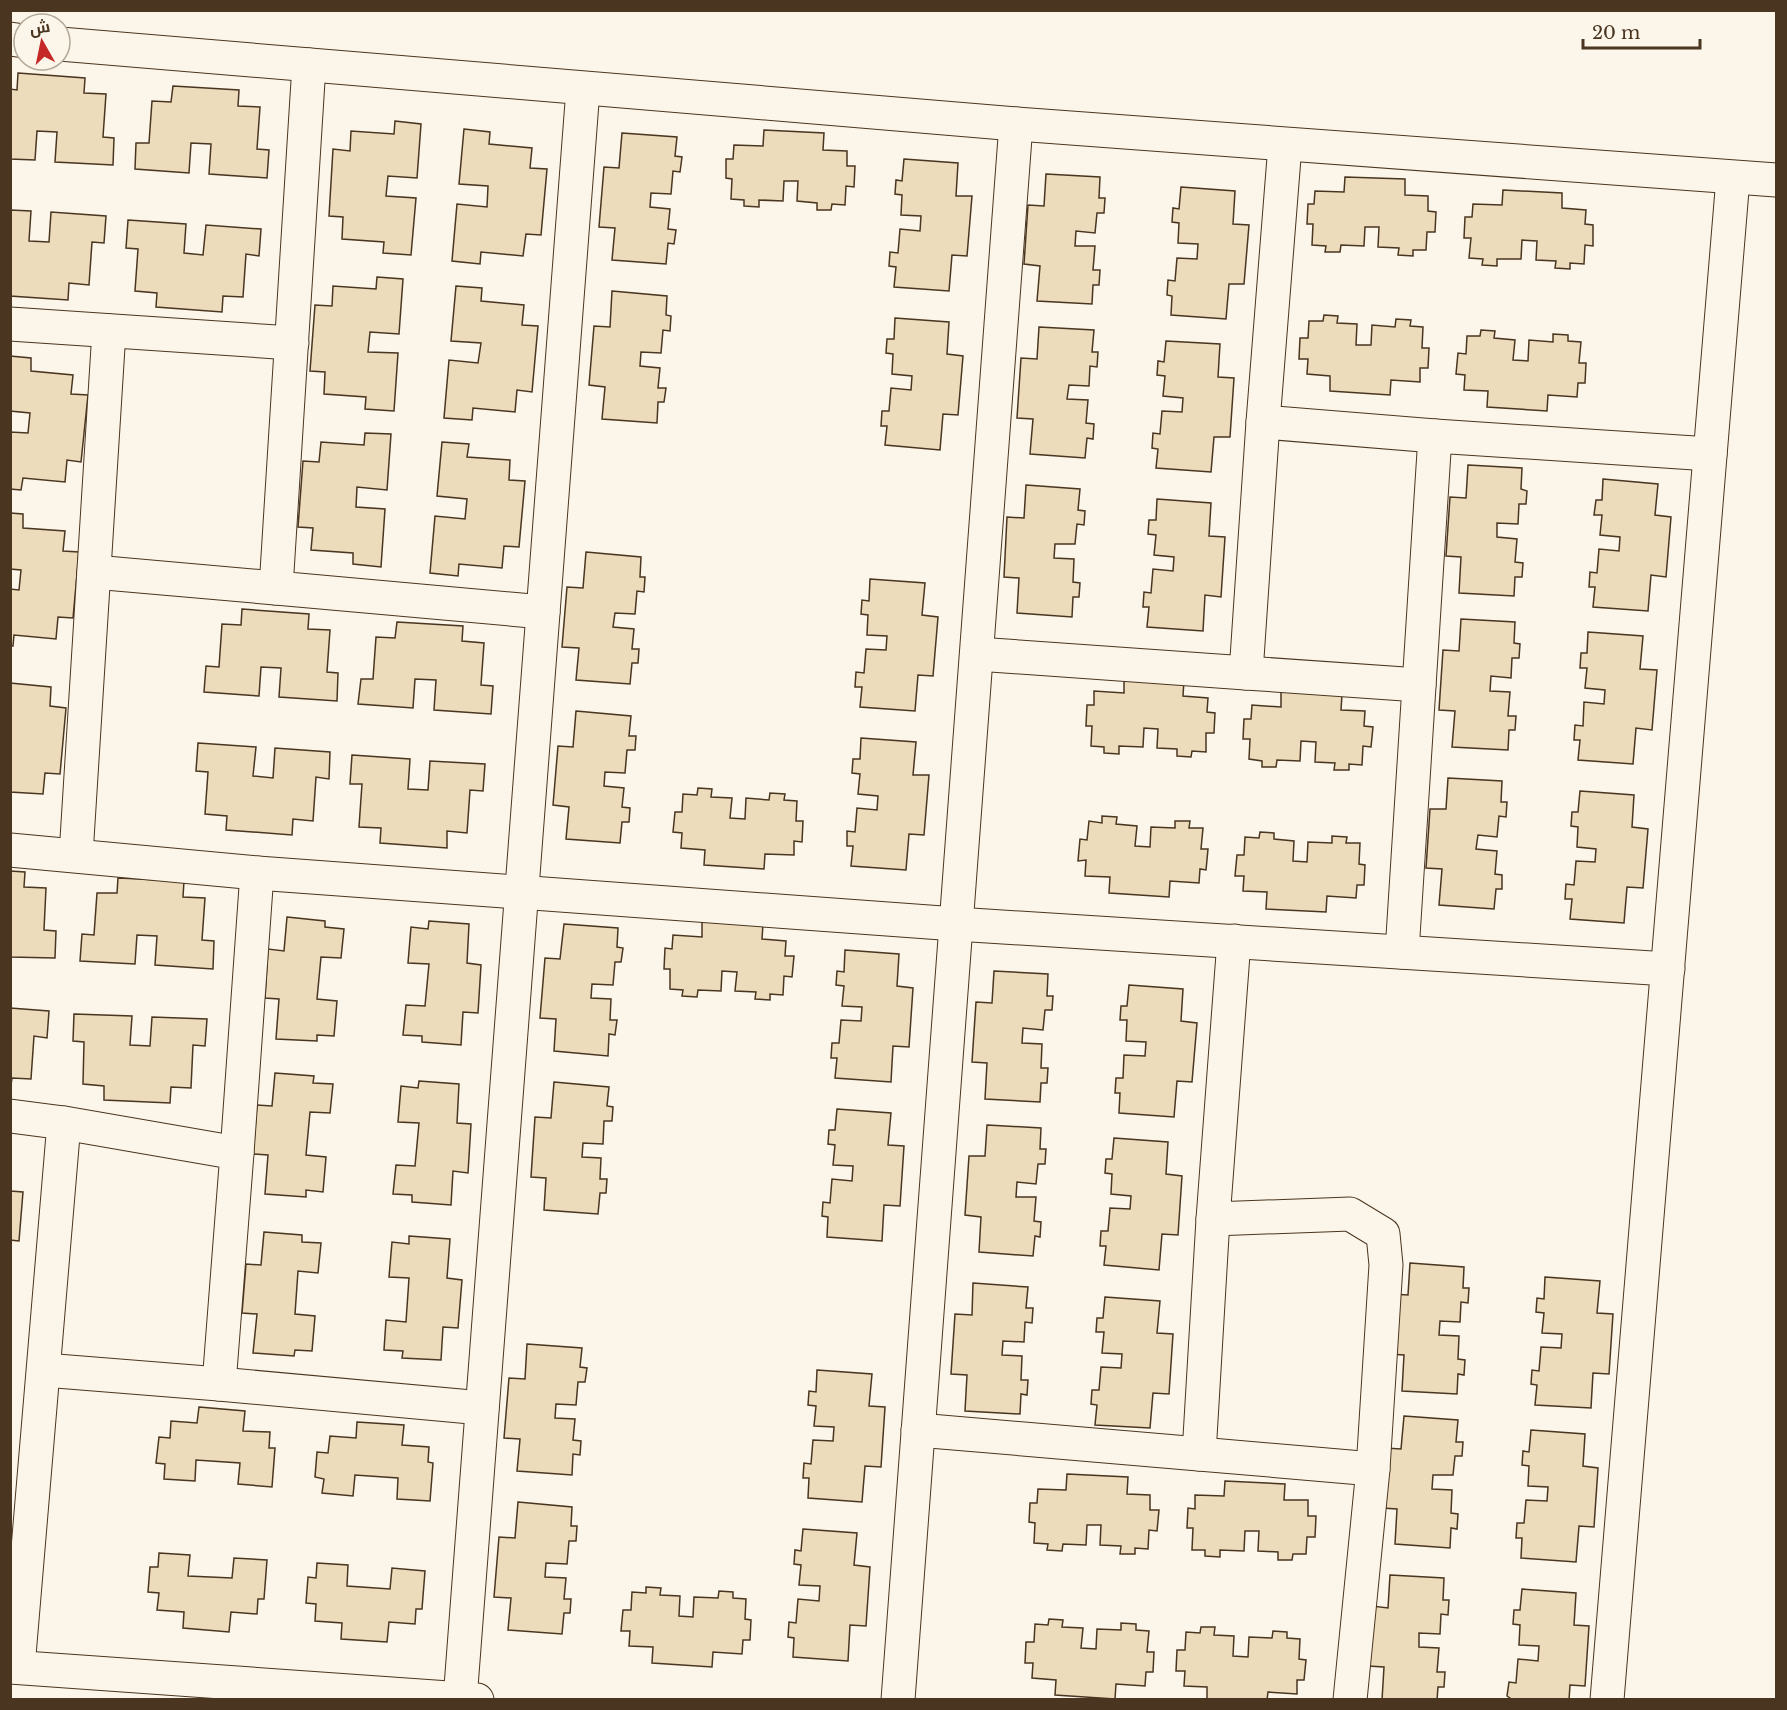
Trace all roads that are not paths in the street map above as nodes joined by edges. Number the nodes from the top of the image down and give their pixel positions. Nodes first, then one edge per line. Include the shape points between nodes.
1 (72, 45) edge
2 (309, 65) junction
3 (583, 89) junction
4 (1016, 124) junction
5 (1286, 145) junction
6 (1733, 178) junction
7 (1776, 180) edge
8 (10, 324) edge
9 (109, 331) junction
10 (292, 343) junction
11 (1263, 422) junction
12 (1435, 436) junction
13 (1710, 454) junction
14 (94, 572) junction
15 (276, 588) junction
16 (543, 612) junction
17 (977, 654) junction
18 (1246, 673) junction
19 (1419, 685) junction
20 (10, 850) edge
21 (76, 855) junction
22 (257, 873) junction
23 (522, 892) junction
24 (956, 924) junction
25 (1234, 941) junction
26 (1402, 952) junction
27 (1668, 969) junction
28 (10, 1116) edge
29 (64, 1123) junction
30 (237, 1153) junction
31 (1213, 1219) junction
32 (44, 1370) junction
33 (219, 1384) junction
34 (482, 1408) junction
35 (918, 1430) junction
36 (1199, 1454) junction
37 (1373, 1468) junction
38 (14, 1667) edge
39 (203, 1690) edge
40 (466, 1699) edge
41 (898, 1700) edge
42 (1350, 1700) edge
43 (1607, 1700) edge

1 - 2 street
2 - 3 street
2 - 10 street
3 - 4 street
3 - 16 street
4 - 5 street
4 - 17 street
5 - 6 street
5 - 11 street
6 - 7 street
6 - 13 street
8 - 9 street
9 - 10 street
9 - 14 street
10 - 15 street
11 - 12 street
11 - 18 street
12 - 13 street
12 - 19 street
13 - 27 street
14 - 15 street
14 - 21 street
15 - 16 street
16 - 23 street
17 - 18 street
17 - 24 street
18 - 19 street
19 - 26 street
20 - 21 street
21 - 22 street
22 - 23 street
22 - 30 street
23 - 24 street
23 - 34 street
24 - 25 street
24 - 35 street
25 - 26 street
25 - 31 street
26 - 27 street
27 - 43 street
28 - 29 street
29 - 30 street
29 - 32 street
30 - 33 street
31 - 36 street
31 - 37 street via 1350,1214 1383,1234 1386,1264
32 - 33 street
32 - 38 street
33 - 34 street
34 - 40 street
35 - 36 street
35 - 41 street
36 - 37 street
37 - 42 street
38 - 39 street
39 - 40 street

